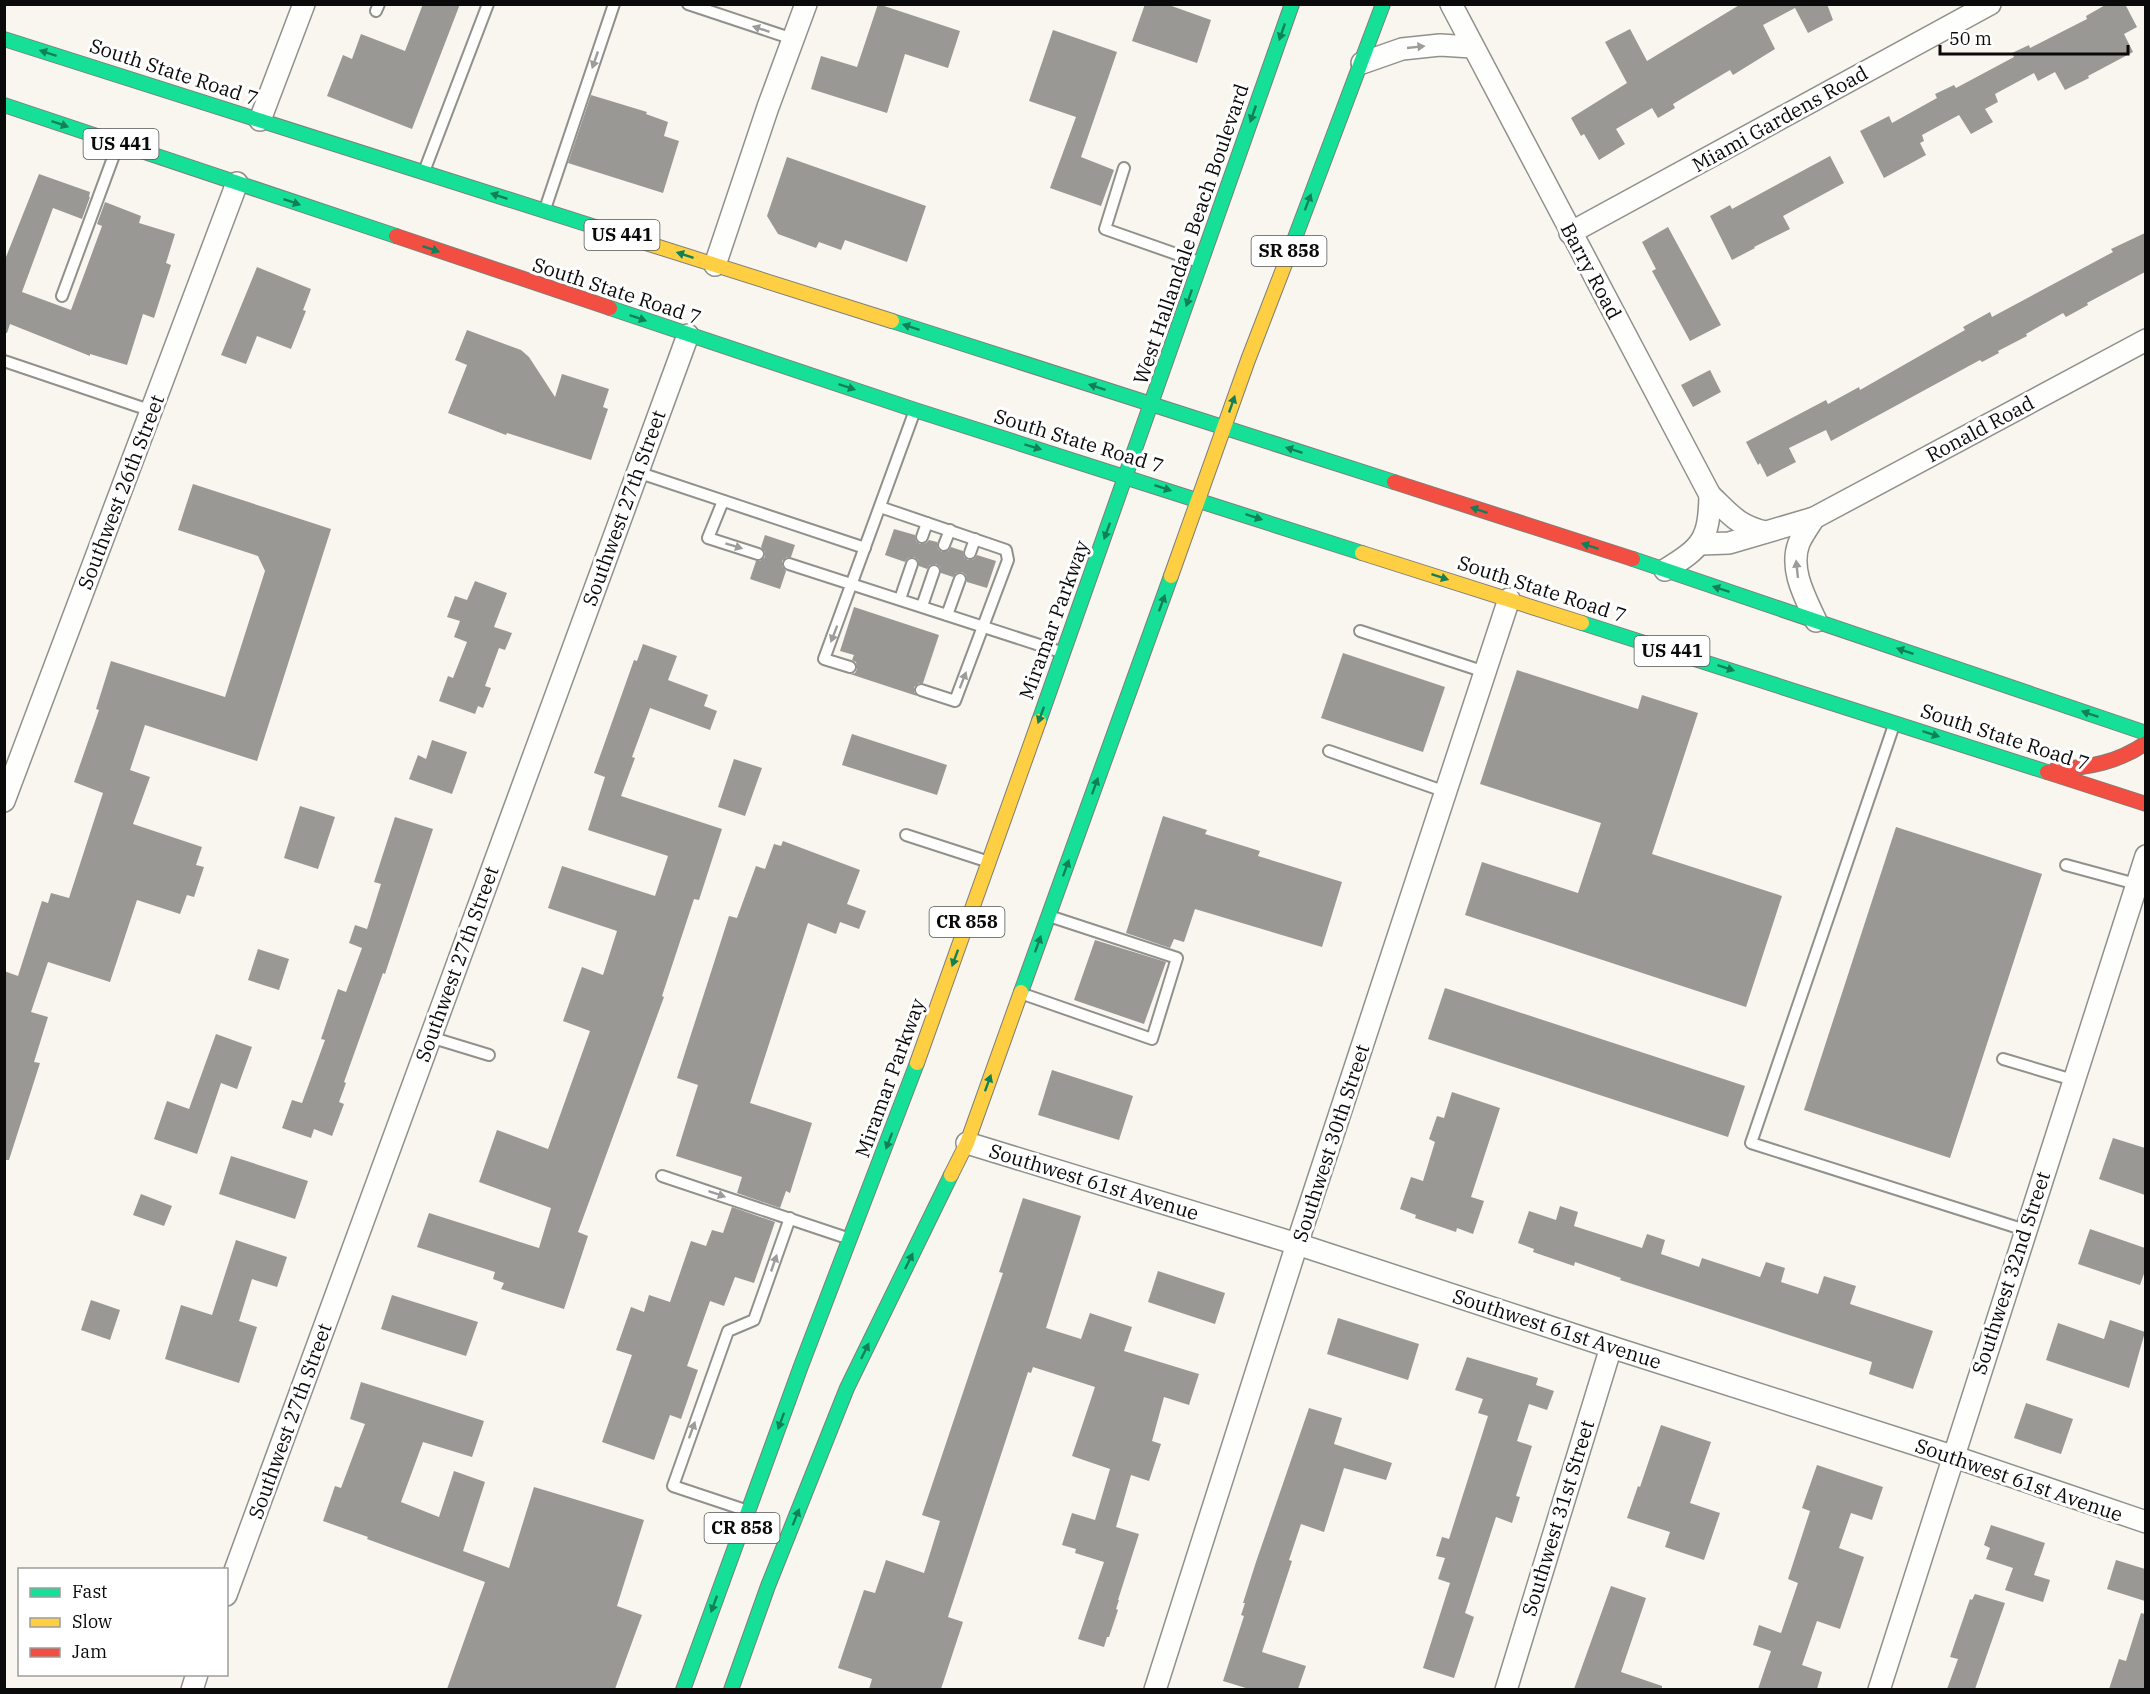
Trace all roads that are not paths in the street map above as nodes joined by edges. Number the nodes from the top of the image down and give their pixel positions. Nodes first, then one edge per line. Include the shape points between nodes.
1 (304, 4) edge
2 (488, 4) edge
3 (614, 4) edge
4 (688, 4) edge
5 (806, 4) edge
6 (1292, 4) edge
7 (1383, 4) edge
8 (1451, 4) edge
9 (1990, 4) edge
10 (4, 39) edge
11 (793, 39) junction
12 (1472, 47) junction
13 (1362, 63) junction
14 (4, 105) edge
15 (260, 120) junction
16 (118, 143) junction
17 (1124, 168) dead end
18 (424, 172) junction
19 (237, 183) junction
20 (544, 211) junction
21 (1570, 233) junction
22 (1202, 263) junction
23 (714, 265) junction
24 (62, 296) dead end
25 (688, 335) junction
26 (2145, 340) edge
27 (4, 361) edge
28 (1152, 405) junction
29 (915, 410) junction
30 (152, 411) junction
31 (1224, 427) junction
32 (636, 472) junction
33 (1127, 476) junction
34 (1710, 495) junction
35 (1199, 499) junction
36 (723, 501) junction
37 (880, 507) junction
38 (1814, 518) junction
39 (927, 523) junction
40 (950, 531) junction
41 (1766, 532) junction
42 (922, 537) dead end
43 (975, 539) junction
44 (1700, 544) junction
45 (944, 545) dead end
46 (865, 548) junction
47 (970, 553) dead end
48 (758, 554) dead end
49 (789, 564) dead end
50 (912, 564) dead end
51 (1665, 570) junction
52 (934, 571) dead end
53 (960, 579) dead end
54 (853, 583) junction
55 (1509, 598) junction
56 (900, 599) junction
57 (922, 606) junction
58 (947, 615) junction
59 (1816, 621) junction
60 (983, 627) junction
61 (1360, 632) dead end
62 (1064, 653) junction
63 (850, 667) dead end
64 (1485, 672) junction
65 (921, 690) dead end
66 (1895, 722) junction
67 (2145, 732) edge
68 (2145, 743) edge
69 (1329, 751) dead end
70 (2042, 770) junction
71 (1446, 792) junction
72 (4, 801) edge
73 (2145, 804) edge
74 (906, 835) dead end
75 (2145, 856) edge
76 (989, 862) junction
77 (2066, 865) dead end
78 (2136, 884) junction
79 (1049, 916) junction
80 (1020, 994) junction
81 (430, 1037) junction
82 (489, 1055) dead end
83 (2003, 1059) dead end
84 (2073, 1080) junction
85 (967, 1143) junction
86 (662, 1176) dead end
87 (790, 1218) junction
88 (2025, 1230) junction
89 (850, 1239) junction
90 (1298, 1244) junction
91 (1611, 1347) junction
92 (1952, 1456) junction
93 (748, 1511) junction
94 (2145, 1522) edge
95 (228, 1590) edge
96 (682, 1689) edge
97 (731, 1689) edge
98 (1155, 1689) edge
99 (1506, 1689) edge
100 (1879, 1689) edge

1 - 15 street
2 - 18 lane
3 -> 20 lane
11 -> 4 lane
5 - 11 street
6 -> 22 main road, West Hallandale Beach Boulevard
7 - 13 main road, SR 858
8 - 12 street, Barry Road
9 - 21 street, Miami Gardens Road
15 -> 10 main road, South State Road 7 / US 441
11 - 23 street
13 -> 12 street via 1402,49
12 - 21 street, Barry Road
31 -> 13 main road, SR 858
14 -> 16 main road, South State Road 7 / US 441
15 - 18 main road, South State Road 7 / US 441
16 - 19 main road, South State Road 7 / US 441
16 - 24 lane
17 - 22 lane via 1105,229
20 -> 18 main road, South State Road 7 / US 441
19 -> 25 main road, South State Road 7 / US 441
19 - 30 street, Southwest 26th Street
23 -> 20 main road, South State Road 7 / US 441
21 - 34 street, Barry Road
22 -> 28 main road, West Hallandale Beach Boulevard
28 -> 23 main road, South State Road 7 / US 441
25 -> 29 main road, South State Road 7 / US 441
25 - 32 street, Southwest 27th Street
26 - 38 street, Ronald Road
27 - 30 lane
28 - 31 main road, South State Road 7 / US 441
28 - 33 main road, West Hallandale Beach Boulevard
29 -> 33 main road, South State Road 7 / US 441
29 - 37 lane
30 - 72 street, Southwest 26th Street
31 - 35 main road, SR 858
51 -> 31 main road, South State Road 7 / US 441
32 - 36 lane
32 - 81 street, Southwest 27th Street
33 -> 35 main road, South State Road 7 / US 441
33 -> 62 main road, Miramar Parkway / CR 858
34 - 41 street, Barry Road via 1738,522
34 - 44 street via 1710,521
35 -> 55 main road, South State Road 7 / US 441
79 -> 35 main road, CR 858
36 - 46 lane
36 -> 48 lane via 708,538
37 - 39 lane
37 - 46 lane
38 - 41 street, Ronald Road
59 -> 38 street via 1798,578 1796,554
39 - 40 lane
39 - 42 lane
40 - 43 lane
40 - 45 lane
41 - 44 street, Ronald Road via 1729,543
43 - 47 lane
43 - 60 lane via 1006,549 1008,560
44 - 51 street
46 - 54 lane
49 - 54 lane
50 - 56 lane
59 -> 51 main road, South State Road 7 / US 441
52 - 57 lane
53 - 58 lane
54 - 56 lane
54 -> 63 lane via 824,659
55 - 64 street, Southwest 30th Street
55 -> 66 main road, South State Road 7 / US 441
56 - 57 lane
57 - 58 lane
58 - 60 lane
67 -> 59 main road, South State Road 7 / US 441
60 - 62 lane
65 -> 60 lane via 955,701
61 - 64 lane
62 -> 76 main road, Miramar Parkway / CR 858
64 - 71 street, Southwest 30th Street
66 -> 70 main road, South State Road 7 / US 441
66 - 88 lane via 1751,1143
68 - 70 main road via 2111,762
69 - 71 lane
70 - 73 main road, South State Road 7 / US 441
71 - 90 street, Southwest 30th Street
74 - 76 lane
75 - 78 street, Southwest 32nd Street
76 -> 89 main road, Miramar Parkway / CR 858
77 - 78 lane
78 - 84 street, Southwest 32nd Street
80 -> 79 main road, CR 858
79 - 80 lane via 1177,958 1152,1039
85 -> 80 main road, CR 858
81 - 82 lane
81 - 95 street, Southwest 27th Street
83 - 84 lane
84 - 88 street, Southwest 32nd Street
85 - 90 street, Southwest 61st Avenue
97 -> 85 main road, CR 858 via 847,1388
86 -> 87 lane
87 - 89 lane
93 -> 87 lane via 673,1485 728,1331 754,1320
88 - 92 street, Southwest 32nd Street
89 -> 93 main road, Miramar Parkway / CR 858
90 - 91 street, Southwest 61st Avenue
90 - 98 street, Southwest 30th Street
91 - 92 street, Southwest 61st Avenue
91 - 99 street, Southwest 31st Street
92 - 94 street, Southwest 61st Avenue
92 - 100 street, Southwest 32nd Street
93 -> 96 main road, Miramar Parkway / CR 858

